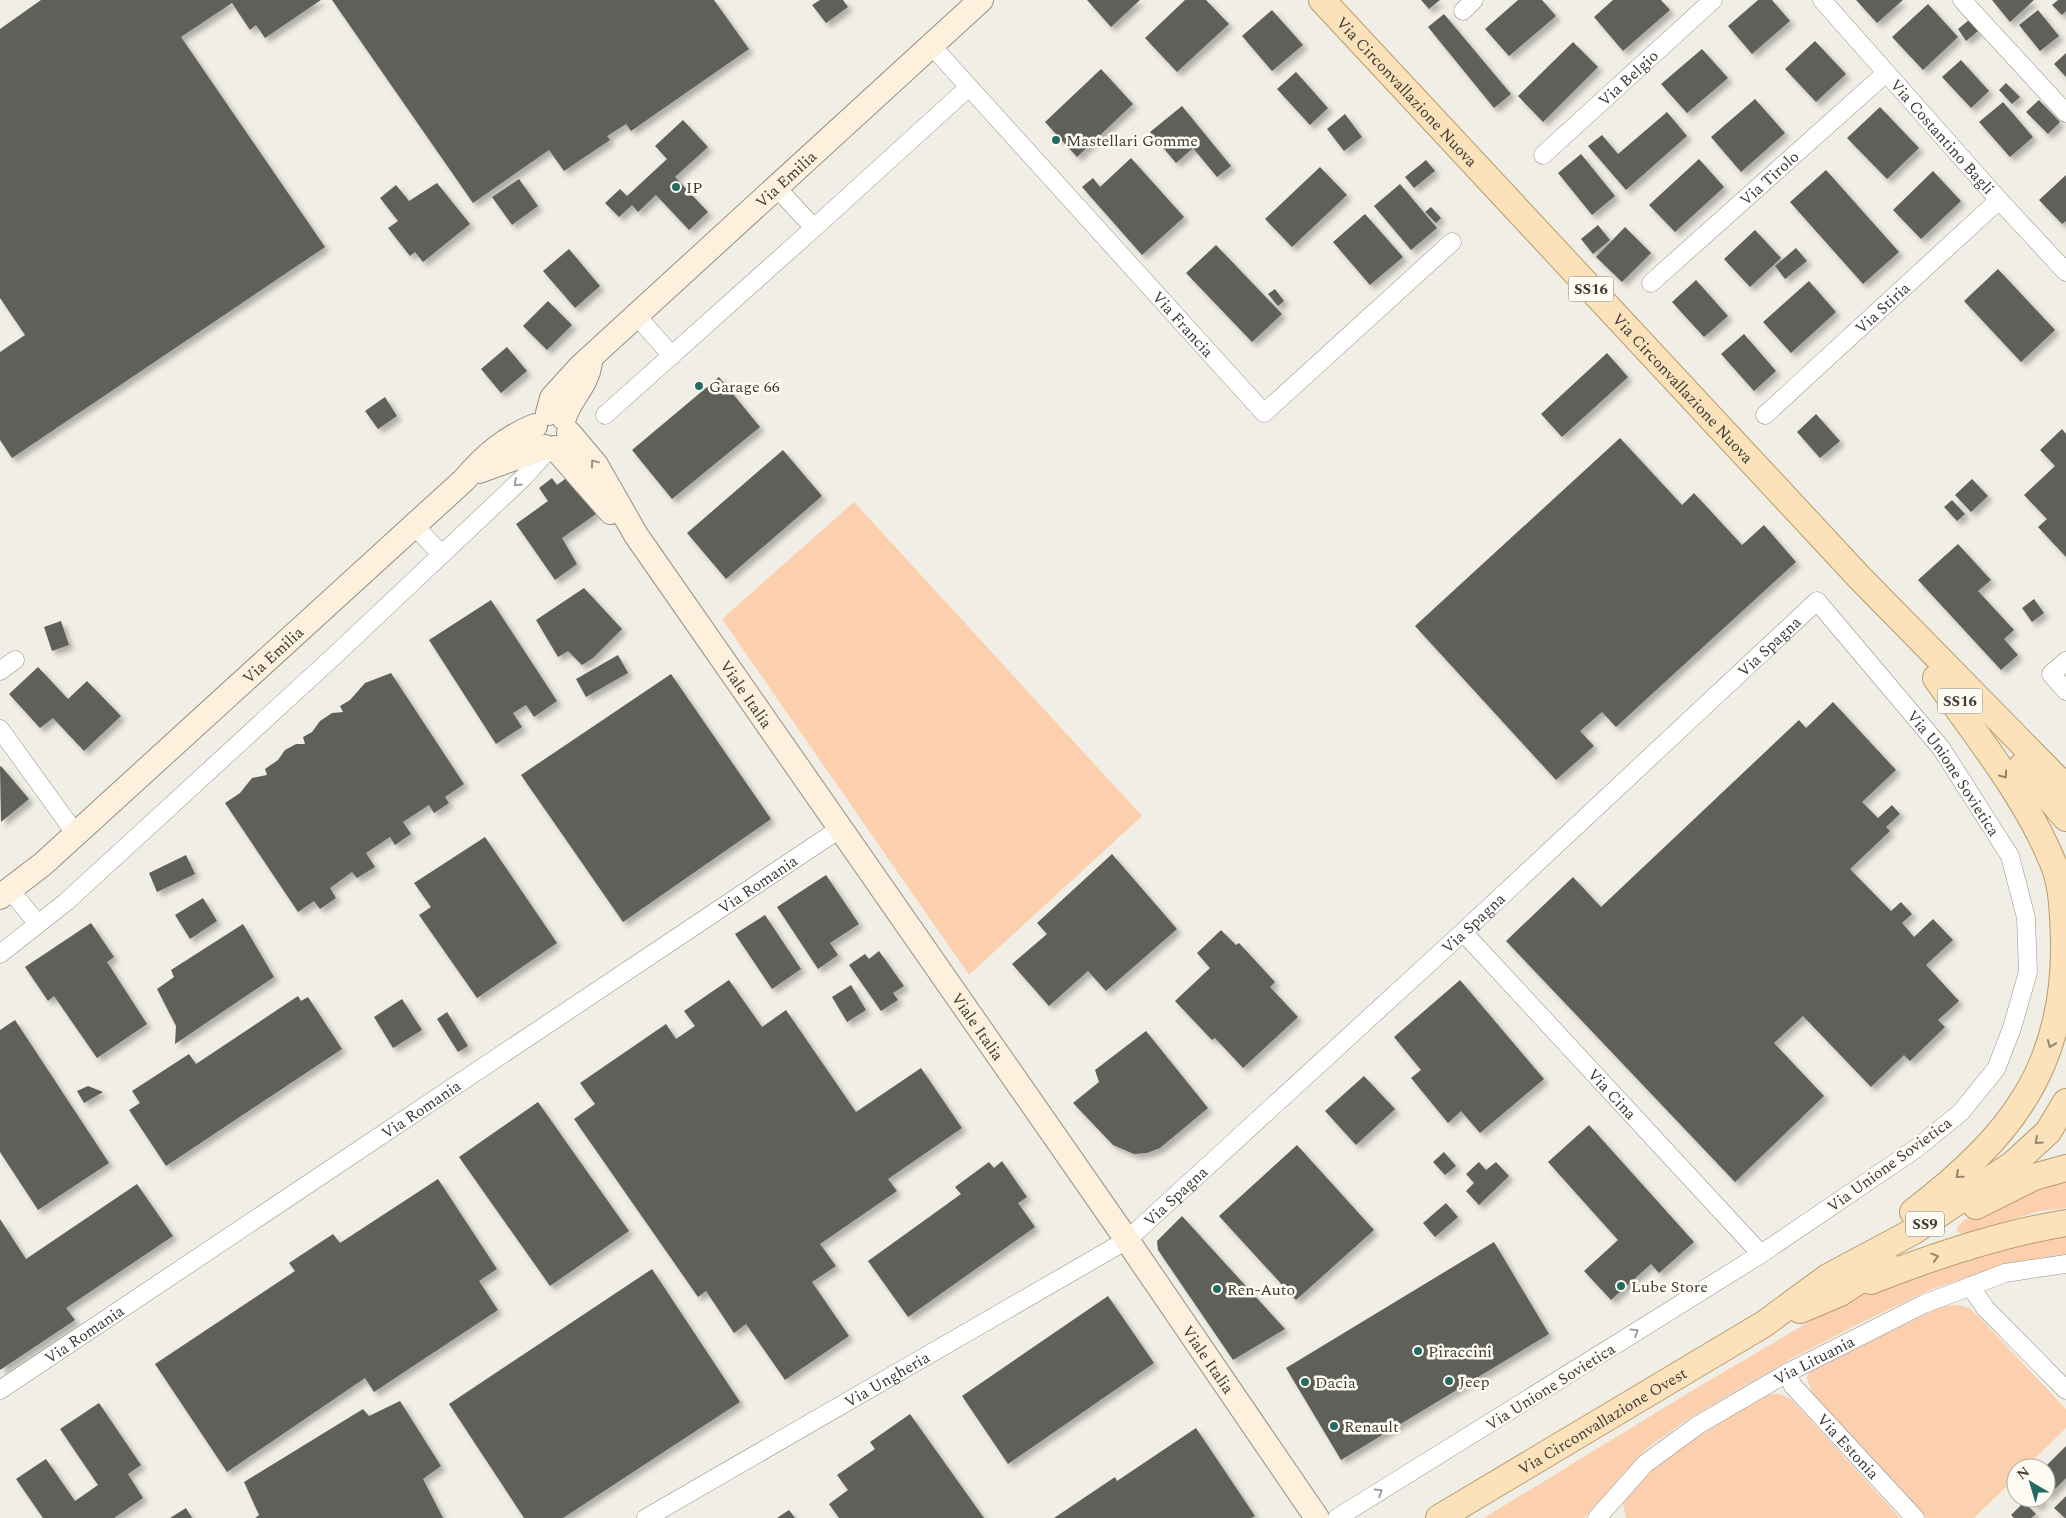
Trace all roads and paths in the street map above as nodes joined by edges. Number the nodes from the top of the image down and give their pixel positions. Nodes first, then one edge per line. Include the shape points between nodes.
1 (981, 0) edge
2 (1322, 0) edge
3 (1714, 0) edge
4 (1822, 0) edge
5 (1962, 0) edge
6 (932, 46) junction
7 (1886, 72) junction
8 (968, 86) junction
9 (2066, 113) edge
10 (1543, 154) dead end
11 (776, 186) junction
12 (1999, 200) junction
13 (814, 228) junction
14 (1452, 242) dead end
15 (2066, 272) edge
16 (1651, 283) dead end
17 (636, 315) junction
18 (672, 356) junction
19 (605, 415) dead end
20 (1765, 415) dead end
21 (552, 433) junction
22 (413, 524) junction
23 (440, 553) junction
24 (1860, 578) junction
25 (1817, 601) joint
26 (15, 660) dead end
27 (2066, 661) edge
28 (0, 671) edge
29 (1936, 678) junction
30 (2066, 691) edge
31 (0, 729) edge
32 (2066, 788) edge
33 (2066, 818) edge
34 (841, 828) junction
35 (75, 833) junction
36 (5, 893) edge
37 (38, 924) junction
38 (1464, 932) junction
39 (0, 954) edge
40 (2066, 1102) edge
41 (2066, 1168) edge
42 (2066, 1223) edge
43 (1127, 1240) junction
44 (1761, 1254) junction
45 (2066, 1264) edge
46 (1834, 1285) junction
47 (1970, 1286) junction
48 (1787, 1373) junction
49 (0, 1390) edge
50 (2066, 1390) edge
51 (1604, 1516) edge
52 (646, 1518) edge
53 (1317, 1518) edge
54 (1337, 1518) edge
55 (1440, 1518) edge
56 (1915, 1518) edge

1 - 6 main road, Via Emilia
2 - 24 main road, Via Circonvallazione Nuova / SS16
3 - 10 street, Via Belgio
4 - 7 street, Via Costantino Bagli
5 - 9 street
6 - 8 street, Via Francia
6 - 11 main road, Via Emilia
7 - 12 street, Via Costantino Bagli
7 - 16 street, Via Tirolo
8 - 13 street
8 - 14 street, Via Francia via 1264,413
11 - 13 street
11 - 17 main road, Via Emilia
12 - 15 street, Via Costantino Bagli
12 - 20 street, Via Stiria
13 - 18 street
17 - 18 street
17 - 21 main road, Via Emilia via 552,398
18 - 19 street
21 - 22 main road, Via Emilia via 515,434 476,464 469,475
21 -> 23 street via 524,477
21 - 34 main road, Viale Italia via 612,513 636,536
22 - 23 street
22 - 35 main road, Via Emilia
23 - 37 street via 332,658
24 - 29 main road, Via Circonvallazione Nuova / SS16
24 - 32 main road, Via Circonvallazione Nuova / SS16
25 - 38 street, Via Spagna
25 - 44 street, Via Unione Sovietica via 1940,748 2010,856 2026,918 2028,972 1996,1069 1960,1112 1917,1148
26 - 28 street
27 - 30 street via 2051,674
29 - 33 main road, Via Circonvallazione Nuova / SS16 via 1991,731
29 -> 46 main road via 2016,793 2054,865 2063,914 2066,970 2058,1026 2033,1088 2013,1119 1973,1162
31 - 35 street
34 - 43 main road, Viale Italia
34 - 49 street, Via Romania
35 - 36 main road, Via Emilia via 43,864
36 - 37 street
37 - 39 street
38 - 43 street, Via Spagna
38 - 44 street, Via Cina
40 -> 46 main road, Via Circonvallazione Ovest / SS9 via 2048,1132 2013,1164
41 - 46 main road, Via Circonvallazione Ovest / SS9 via 2034,1177 1985,1200
46 -> 42 main road via 2029,1229
43 - 52 street, Via Ungheria
43 - 53 main road, Viale Italia
54 -> 44 street, Via Unione Sovietica
45 - 47 street, Via Lituania via 2005,1273
46 - 55 main road, Via Circonvallazione Ovest / SS9
47 - 48 street, Via Lituania via 1924,1304
47 - 50 street via 1986,1309
48 - 51 street, Via Lituania via 1698,1425 1645,1464
48 - 56 street, Via Estonia via 1793,1386

